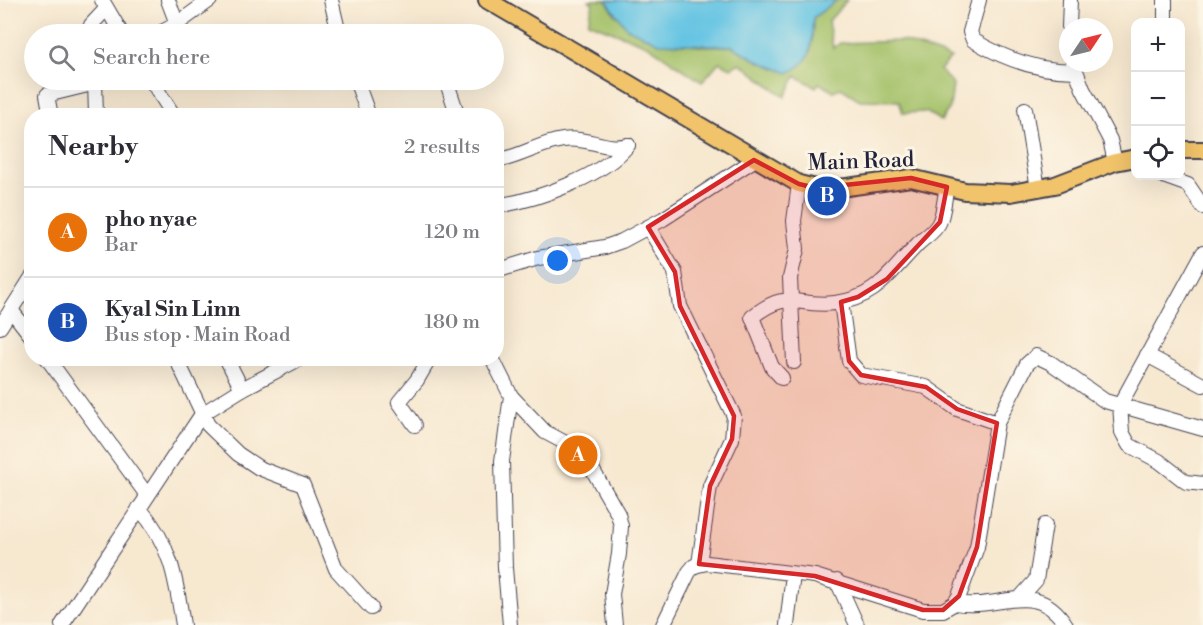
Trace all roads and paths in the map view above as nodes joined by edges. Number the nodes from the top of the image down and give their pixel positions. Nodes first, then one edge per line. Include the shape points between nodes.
1 (168, 0) edge
2 (210, 0) edge
3 (331, 0) edge
4 (487, 0) edge
5 (979, 0) edge
6 (1070, 0) edge
7 (1165, 0) edge
8 (104, 4) edge
9 (1070, 18) edge
10 (1165, 18) edge
11 (92, 24) edge
12 (116, 24) edge
13 (177, 24) joint
14 (337, 24) edge
15 (1059, 67) edge
16 (1076, 72) edge
17 (64, 90) edge
18 (95, 90) edge
19 (157, 90) edge
20 (360, 90) edge
21 (449, 90) edge
22 (49, 108) edge
23 (96, 108) edge
24 (169, 108) edge
25 (366, 108) edge
26 (455, 108) edge
27 (1025, 109) dead end
28 (1185, 150) edge
29 (1203, 150) edge
30 (504, 158) edge
31 (1131, 159) edge
32 (754, 160) junction
33 (1115, 162) junction
34 (1174, 180) edge
35 (799, 184) junction
36 (947, 187) junction
37 (1038, 189) junction
38 (504, 204) edge
39 (1203, 207) edge
40 (648, 227) junction
41 (1203, 254) edge
42 (504, 269) edge
43 (24, 290) edge
44 (789, 300) junction
45 (841, 302) junction
46 (11, 310) junction
47 (0, 327) edge
48 (24, 327) edge
49 (1147, 355) junction
50 (794, 362) dead end
51 (53, 366) edge
52 (180, 366) edge
53 (230, 366) edge
54 (286, 366) edge
55 (425, 366) edge
56 (496, 366) edge
57 (782, 378) dead end
58 (1203, 385) edge
59 (242, 388) junction
60 (510, 396) junction
61 (1120, 405) junction
62 (202, 414) junction
63 (997, 423) junction
64 (415, 425) dead end
65 (1203, 429) edge
66 (1203, 484) edge
67 (147, 495) junction
68 (139, 508) junction
69 (1045, 525) dead end
70 (699, 564) junction
71 (793, 574) junction
72 (837, 581) junction
73 (1019, 598) junction
74 (955, 603) junction
75 (371, 608) dead end
76 (62, 625) edge
77 (183, 625) edge
78 (510, 625) edge
79 (615, 625) edge
80 (663, 625) edge
81 (787, 625) edge
82 (857, 625) edge
83 (1066, 625) edge

1 - 13 street
2 - 13 street
3 - 14 street
4 - 32 main road, Main Road
5 - 15 street via 970,32 973,40 1037,68
6 - 9 street
7 - 10 street
8 - 11 street
8 - 12 street
16 - 33 street via 1110,140
17 - 22 street via 47,95
18 - 23 street
19 - 24 street
20 - 25 street
21 - 26 street
27 - 37 street
28 - 29 main road
30 - 38 street via 563,140 588,140 610,147 628,145 588,175 558,189
31 - 33 main road, Main Road
32 - 35 main road, Main Road
32 - 40 street
33 - 37 main road, Main Road
34 - 39 street via 1188,185
35 - 36 main road, Main Road via 840,188 911,178
35 - 44 street via 794,221 797,249
36 - 37 main road, Main Road via 999,193
36 - 45 street via 940,222 934,230 880,284
40 - 42 street via 605,247 538,258
40 - 70 street via 675,272 684,316 734,416 732,439 710,486
41 - 49 street
43 - 46 street
44 - 45 street
44 - 50 street
44 - 57 street via 776,300 752,317 768,357
45 - 63 street via 849,362 861,375 926,387 957,409
46 - 47 street
46 - 48 street
49 - 58 street
49 - 61 street
51 - 67 street
52 - 62 street
53 - 59 street
54 - 59 street
55 - 64 street via 399,402
56 - 60 street
59 - 62 street
60 - 78 street via 502,461
60 - 79 street via 545,432 587,460 618,514 619,554 612,594
61 - 63 street via 1105,401 1036,356 1027,364
61 - 65 street
61 - 66 street via 1122,432 1129,445 1186,482
62 - 67 street
62 - 75 street via 238,454 259,468 303,485 336,569
63 - 74 street via 977,547
67 - 68 street
68 - 76 street
68 - 77 street via 165,543 176,579
69 - 73 street via 1041,566 1036,580
70 - 71 street
70 - 80 street via 689,572
71 - 72 street
71 - 81 street
72 - 74 street via 923,610 944,610
72 - 82 street
73 - 74 street via 972,605
73 - 83 street via 1045,602

